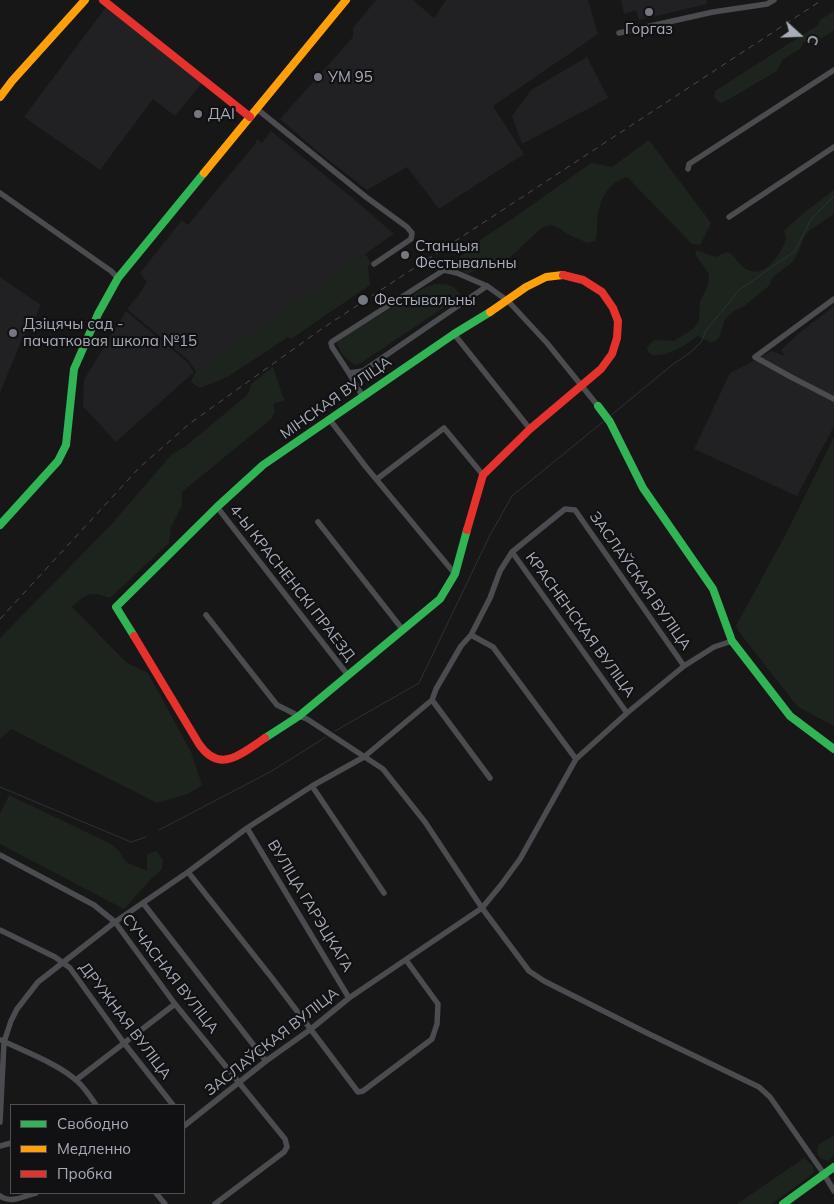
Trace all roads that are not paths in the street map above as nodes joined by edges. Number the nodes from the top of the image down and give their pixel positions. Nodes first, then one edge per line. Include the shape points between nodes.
1 (78, 0) edge
2 (85, 0) edge
3 (103, 0) edge
4 (346, 0) edge
5 (774, 0) edge
6 (69, 16) junction
7 (619, 33) dead end
8 (834, 70) edge
9 (0, 97) edge
10 (257, 109) junction
11 (250, 117) junction
12 (834, 147) edge
13 (688, 169) dead end
14 (0, 192) edge
15 (729, 217) dead end
16 (374, 264) dead end
17 (118, 278) junction
18 (487, 286) junction
19 (834, 299) edge
20 (508, 301) junction
21 (454, 334) junction
22 (349, 373) junction
23 (580, 385) junction
24 (363, 397) junction
25 (834, 399) edge
26 (598, 406) joint
27 (330, 420) junction
28 (530, 429) junction
29 (483, 475) junction
30 (377, 478) junction
31 (217, 507) junction
32 (575, 510) joint
33 (318, 522) dead end
34 (0, 525) edge
35 (512, 552) junction
36 (455, 574) junction
37 (206, 614) dead end
38 (403, 630) junction
39 (471, 635) junction
40 (732, 641) junction
41 (684, 666) junction
42 (347, 674) junction
43 (432, 700) junction
44 (627, 713) junction
45 (299, 716) junction
46 (834, 750) edge
47 (364, 757) junction
48 (576, 759) junction
49 (490, 778) dead end
50 (312, 786) junction
51 (247, 828) junction
52 (0, 855) edge
53 (188, 872) junction
54 (384, 893) dead end
55 (143, 902) junction
56 (482, 908) junction
57 (115, 922) junction
58 (0, 930) edge
59 (406, 960) junction
60 (63, 962) junction
61 (349, 998) junction
62 (175, 1004) junction
63 (311, 1029) junction
64 (2, 1041) edge
65 (124, 1043) junction
66 (266, 1061) junction
67 (76, 1080) junction
68 (239, 1083) junction
69 (95, 1104) edge
70 (172, 1104) edge
71 (0, 1107) edge
72 (0, 1122) edge
73 (185, 1123) edge
74 (834, 1167) edge
75 (824, 1174) junction
76 (834, 1191) edge
77 (32, 1194) edge
78 (157, 1194) edge
79 (0, 1196) edge
80 (165, 1204) edge
81 (215, 1204) edge
82 (783, 1204) edge

1 - 6 street
2 - 6 street
3 - 11 street
4 - 10 street
5 - 7 street
6 - 9 street
8 - 13 street via 690,164
10 - 11 street
10 - 16 street via 412,233 411,239
11 - 17 street
12 - 15 street
14 - 17 street
17 - 34 street via 74,369 66,446 58,461
18 - 20 street
18 - 22 street via 363,372
18 - 22 street via 444,270 424,282 331,343
19 - 25 street via 755,357
20 - 21 street, МІНСКАЯ ВУЛІЦА
20 - 23 street
20 - 23 street, МІНСКАЯ ВУЛІЦА via 546,277 583,280 602,292 618,321 617,338 612,354 601,368
21 - 24 street, МІНСКАЯ ВУЛІЦА
21 - 28 street
22 - 24 street
23 - 26 street
23 - 28 street
24 - 27 street, МІНСКАЯ ВУЛІЦА
26 - 40 street via 610,422 643,488 713,589
27 - 30 street
27 - 31 street, МІНСКАЯ ВУЛІЦА via 263,465
28 - 29 street
29 - 30 street via 444,428
29 - 36 street
30 - 36 street
31 - 42 street, 4-Ы КРАСНЕНСКІ ПРАЕЗД
31 - 45 street, МІНСКАЯ ВУЛІЦА via 116,607 179,712 208,755 216,760 236,757
32 - 35 street, КРАСНЕНСКАЯ ВУЛІЦА via 565,509
32 - 41 street, ЗАСЛАЎСКАЯ ВУЛІЦА
33 - 38 street
35 - 39 street, КРАСНЕНСКАЯ ВУЛІЦА
35 - 44 street, КРАСНЕНСКАЯ ВУЛІЦА
36 - 38 street via 440,599
37 - 45 street via 277,705
38 - 42 street
39 - 43 street, КРАСНЕНСКАЯ ВУЛІЦА via 461,646
39 - 48 street via 493,647
40 - 41 street, ЗАСЛАЎСКАЯ ВУЛІЦА via 714,647
40 - 46 street via 790,716
41 - 44 street, ЗАСЛАЎСКАЯ ВУЛІЦА
42 - 45 street
43 - 47 street, КРАСНЕНСКАЯ ВУЛІЦА
43 - 49 street
44 - 48 street, ЗАСЛАЎСКАЯ ВУЛІЦА
45 - 47 street
47 - 50 street, КРАСНЕНСКАЯ ВУЛІЦА
47 - 56 street via 383,769 425,822
48 - 56 street, ЗАСЛАЎСКАЯ ВУЛІЦА via 520,859
50 - 51 street, КРАСНЕНСКАЯ ВУЛІЦА
50 - 54 street
51 - 53 street, КРАСНЕНСКАЯ ВУЛІЦА
51 - 61 street, ВУЛІЦА ГАРЭЦКАГА
52 - 57 street, СУЧАСНАЯ ВУЛІЦА via 94,905
53 - 55 street, КРАСНЕНСКАЯ ВУЛІЦА
53 - 63 street
55 - 57 street, КРАСНЕНСКАЯ ВУЛІЦА
55 - 66 street, СУЧАСНАЯ ВУЛІЦА
56 - 59 street, ЗАСЛАЎСКАЯ ВУЛІЦА
56 - 75 street via 529,971 544,981 759,1087 770,1097
57 - 60 street, КРАСНЕНСКАЯ ВУЛІЦА
57 - 62 street, СУЧАСНАЯ ВУЛІЦА
58 - 60 street, ДРУЖНАЯ ВУЛІЦА
59 - 61 street, ЗАСЛАЎСКАЯ ВУЛІЦА
59 - 63 street via 438,1004 437,1024 432,1039 363,1091 358,1092
60 - 64 street, КРАСНЕНСКАЯ ВУЛІЦА via 27,995
60 - 65 street, ДРУЖНАЯ ВУЛІЦА
61 - 63 street, ЗАСЛАЎСКАЯ ВУЛІЦА
62 - 65 street
62 - 68 street, СУЧАСНАЯ ВУЛІЦА
63 - 66 street, ЗАСЛАЎСКАЯ ВУЛІЦА
64 - 67 street
64 - 71 street, КРАСНЕНСКАЯ ВУЛІЦА
65 - 67 street
65 - 70 street, ДРУЖНАЯ ВУЛІЦА
66 - 68 street, ЗАСЛАЎСКАЯ ВУЛІЦА
67 - 69 street
68 - 73 street, ЗАСЛАЎСКАЯ ВУЛІЦА
68 - 81 street, СУЧАСНАЯ ВУЛІЦА via 285,1139 287,1147
71 - 72 street, КРАСНЕНСКАЯ ВУЛІЦА
74 - 75 street
75 - 76 street
75 - 82 street
77 - 79 street via 10,1200
78 - 80 street

